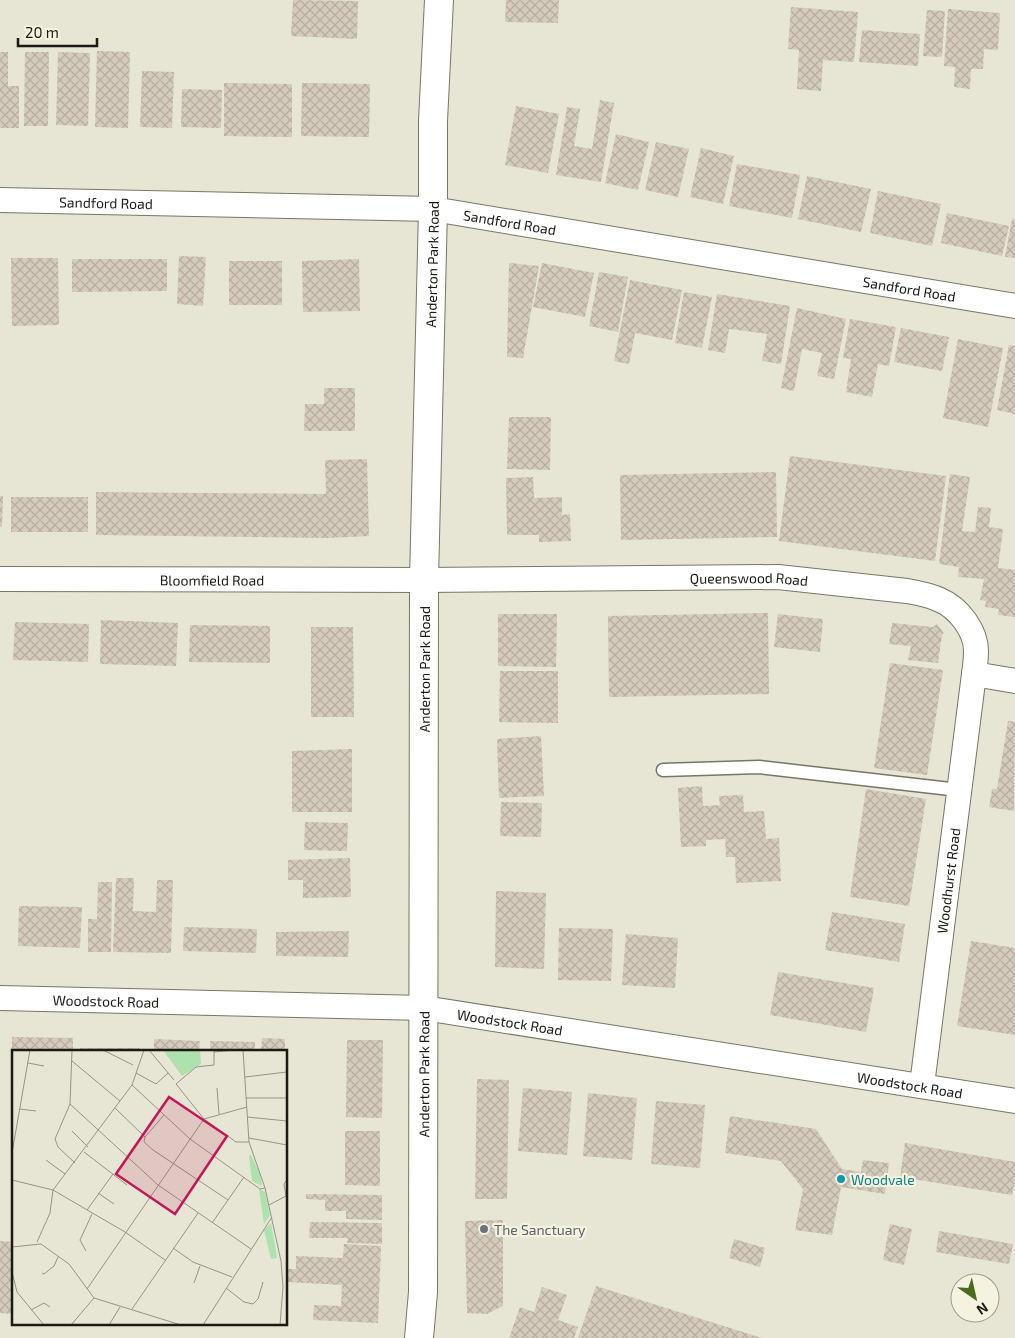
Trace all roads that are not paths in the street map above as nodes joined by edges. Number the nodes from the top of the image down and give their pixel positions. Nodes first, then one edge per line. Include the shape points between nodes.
1 (439, 0) edge
2 (0, 200) edge
3 (433, 209) junction
4 (1015, 306) edge
5 (0, 579) edge
6 (424, 580) junction
7 (974, 674) junction
8 (1015, 681) edge
9 (663, 770) dead end
10 (959, 790) junction
11 (0, 998) edge
12 (424, 1008) junction
13 (922, 1085) junction
14 (1015, 1101) edge
15 (419, 1338) edge

1 - 3 street, Anderton Park Road via 433,121
2 - 3 street, Sandford Road
3 - 4 street, Sandford Road
3 - 6 street, Anderton Park Road
5 - 6 street, Bloomfield Road
6 - 7 street, Queenswood Road via 778,577 907,591 943,601 965,621 974,635
6 - 12 street, Anderton Park Road
7 - 8 street
7 - 10 street, Woodhurst Road
9 - 10 lane via 759,767
10 - 13 street, Woodhurst Road
11 - 12 street, Woodstock Road
12 - 13 street, Woodstock Road
12 - 15 street, Anderton Park Road via 423,1292
13 - 14 street, Woodstock Road

